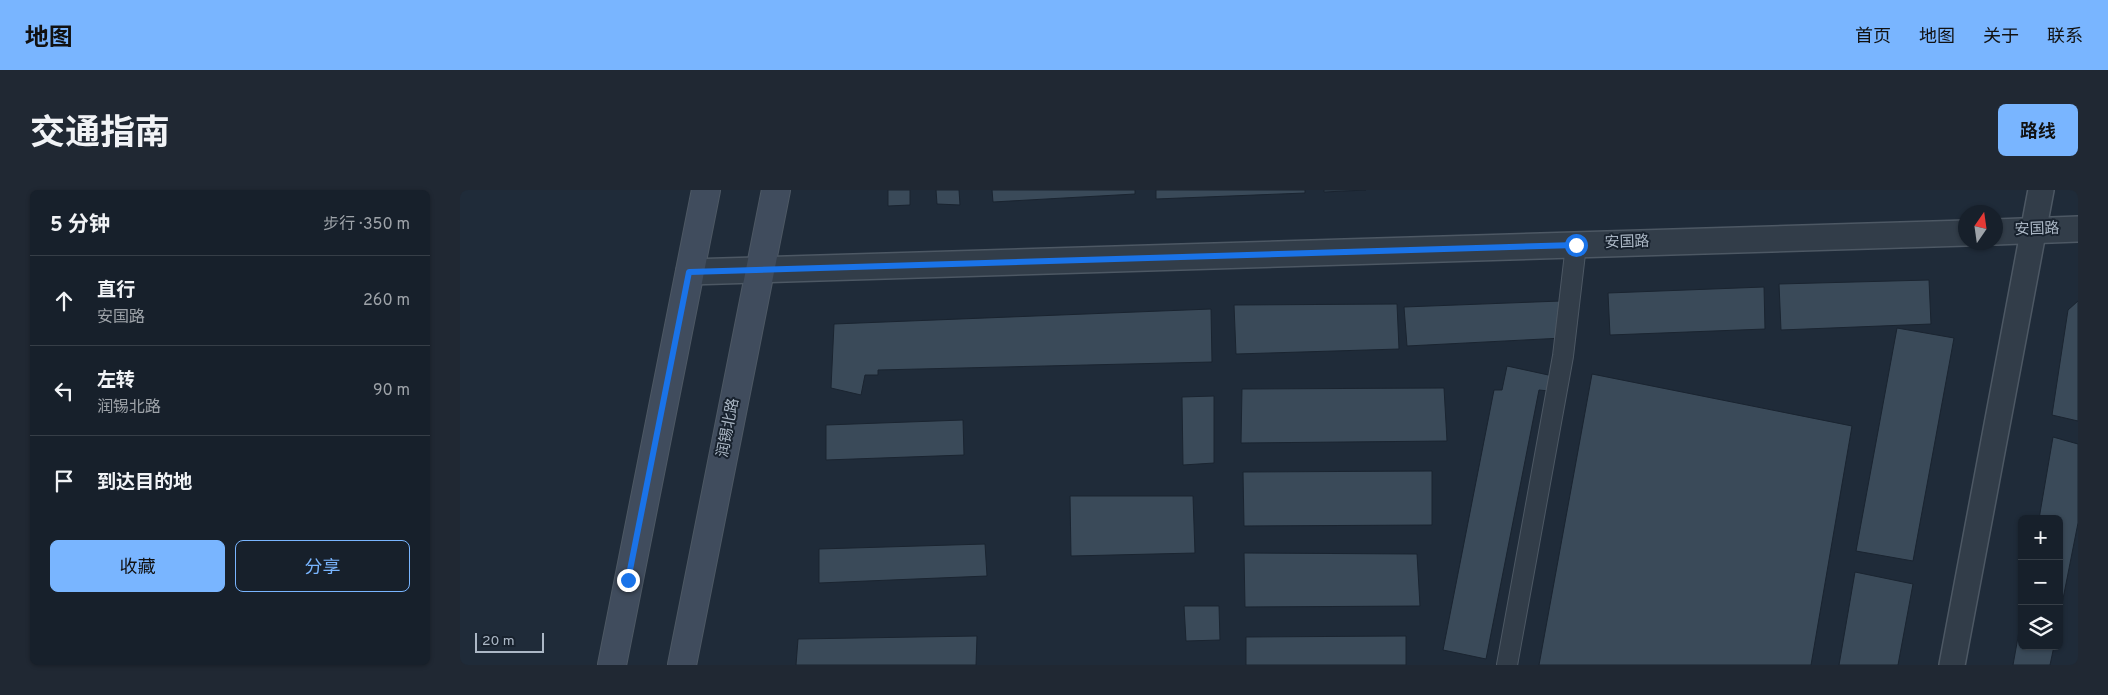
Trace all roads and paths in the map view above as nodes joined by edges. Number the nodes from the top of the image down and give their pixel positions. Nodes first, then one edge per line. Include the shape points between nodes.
1 (706, 190) edge
2 (776, 190) edge
3 (2041, 190) edge
4 (2078, 229) edge
5 (2034, 231) junction
6 (2003, 232) edge
7 (1958, 233) edge
8 (1576, 245) junction
9 (760, 270) junction
10 (689, 272) junction
11 (612, 665) edge
12 (682, 665) edge
13 (1507, 665) edge
14 (1952, 665) edge

1 - 10 main road
2 - 9 main road, 润锡北路
3 - 5 street
4 - 5 street, 安国路
5 - 6 street, 安国路
5 - 14 street
7 - 8 street, 安国路
8 - 9 street, 安国路
8 - 13 street via 1563,356
9 - 10 street, 安国路
9 - 12 main road, 润锡北路
10 - 11 main road

